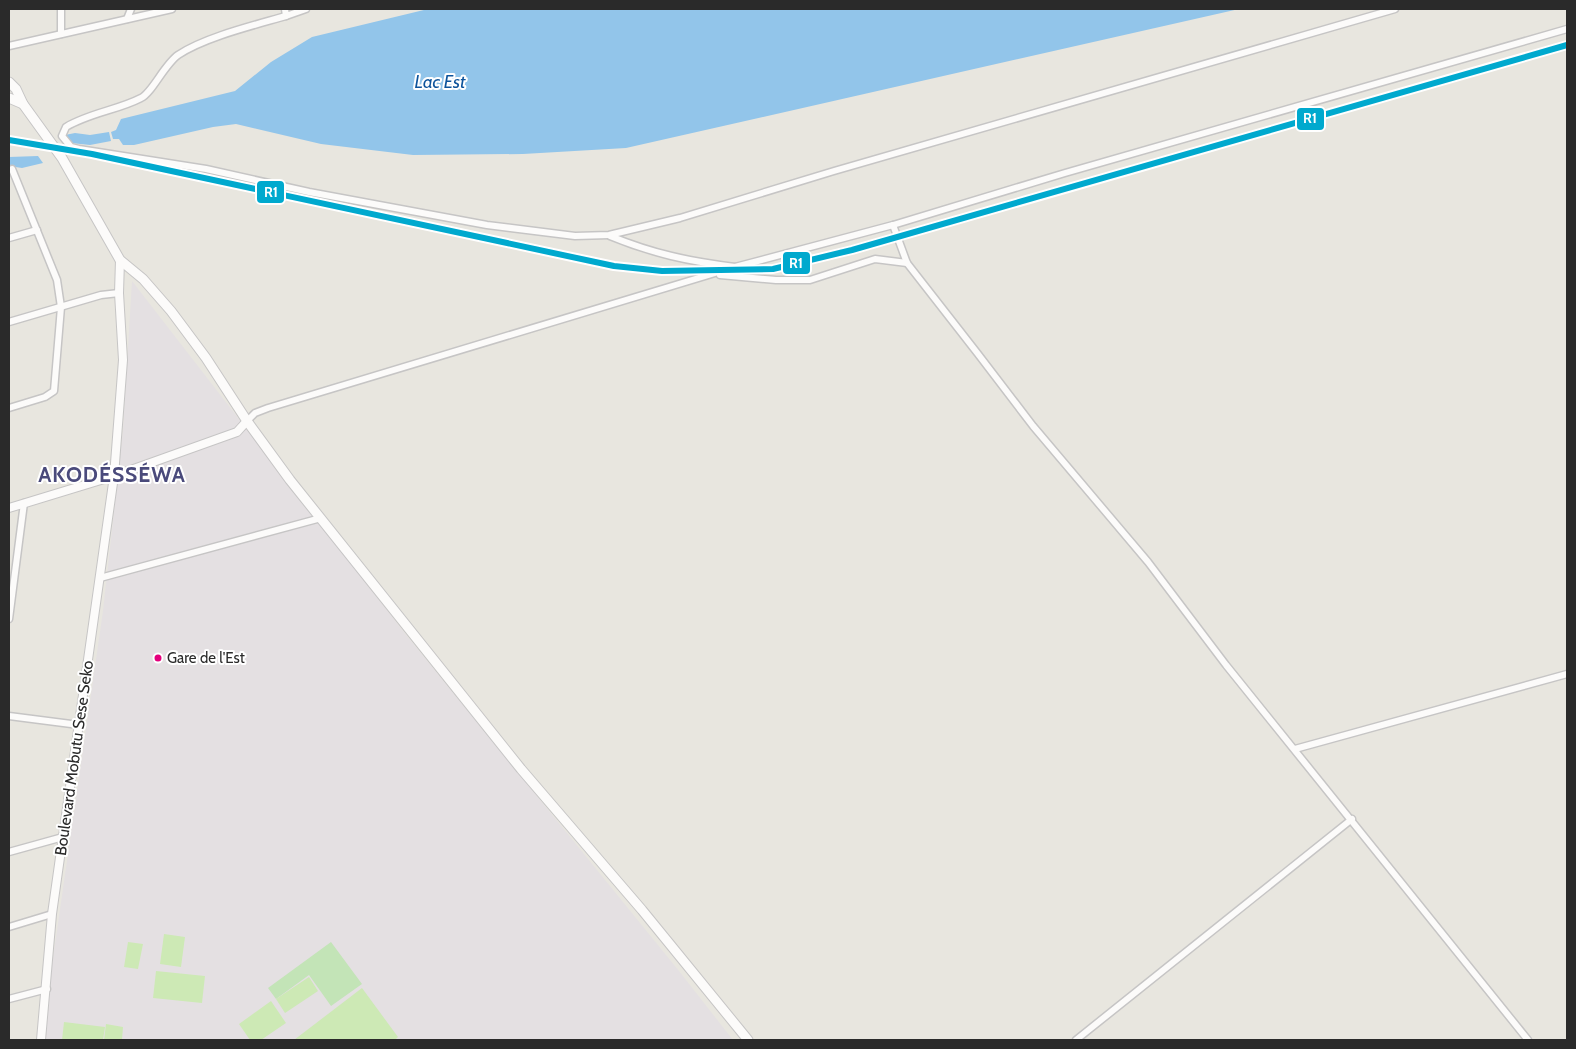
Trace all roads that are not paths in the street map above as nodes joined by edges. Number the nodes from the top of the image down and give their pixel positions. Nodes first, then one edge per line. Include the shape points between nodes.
1 (61, 9) edge
2 (131, 9) edge
3 (172, 9) edge
4 (306, 9) edge
5 (1395, 9) edge
6 (285, 12) edge
7 (127, 19) junction
8 (1567, 29) edge
9 (61, 34) junction
10 (9, 46) edge
11 (9, 82) edge
12 (9, 98) edge
13 (23, 104) junction
14 (12, 169) dead end
15 (893, 226) junction
16 (37, 230) junction
17 (609, 236) junction
18 (9, 238) edge
19 (120, 260) junction
20 (907, 263) junction
21 (735, 267) junction
22 (714, 275) junction
23 (119, 293) junction
24 (61, 307) junction
25 (9, 322) edge
26 (9, 408) edge
27 (247, 421) junction
28 (114, 476) junction
29 (24, 503) junction
30 (9, 508) edge
31 (321, 518) junction
32 (100, 578) junction
33 (9, 619) edge
34 (1567, 674) edge
35 (9, 716) edge
36 (79, 725) junction
37 (1295, 749) junction
38 (1352, 819) junction
39 (63, 837) junction
40 (9, 852) edge
41 (52, 914) junction
42 (9, 927) edge
43 (47, 989) junction
44 (9, 999) edge
45 (41, 1040) edge
46 (748, 1040) edge
47 (1076, 1040) edge
48 (1528, 1040) edge

1 - 9 street
2 - 7 street
3 - 7 street
4 - 6 street
5 - 17 street via 834,171 755,197
6 - 17 street via 178,56 143,98 76,121 66,127 62,136 71,147 206,169 487,225 575,236
7 - 9 street
8 - 15 street via 1065,173
9 - 10 street
11 - 13 main road
12 - 13 main road
13 - 19 main road via 57,150
14 - 16 street
15 - 20 street
15 - 21 street
16 - 18 street
16 - 24 street via 54,270
17 - 21 street via 656,254
19 - 23 street, Boulevard Mobutu Sese Seko
19 - 27 main road via 143,280 170,312 206,358
20 - 22 street via 875,258 810,280
20 - 37 street
21 - 22 street
22 - 27 street via 268,408 255,413
23 - 24 street
23 - 28 street, Boulevard Mobutu Sese Seko via 124,360
24 - 25 street
24 - 26 street via 54,391
27 - 28 street via 237,432
27 - 31 main road
28 - 29 street
28 - 32 street, Boulevard Mobutu Sese Seko
29 - 30 street
29 - 33 street
31 - 32 street
31 - 46 main road via 521,769
32 - 36 street, Boulevard Mobutu Sese Seko
34 - 37 street
35 - 36 street
36 - 39 street, Boulevard Mobutu Sese Seko
37 - 38 street
38 - 47 street
38 - 48 street
39 - 40 street
39 - 41 street, Boulevard Mobutu Sese Seko
41 - 42 street
41 - 43 street, Boulevard Mobutu Sese Seko
43 - 44 street
43 - 45 street, Boulevard Mobutu Sese Seko

